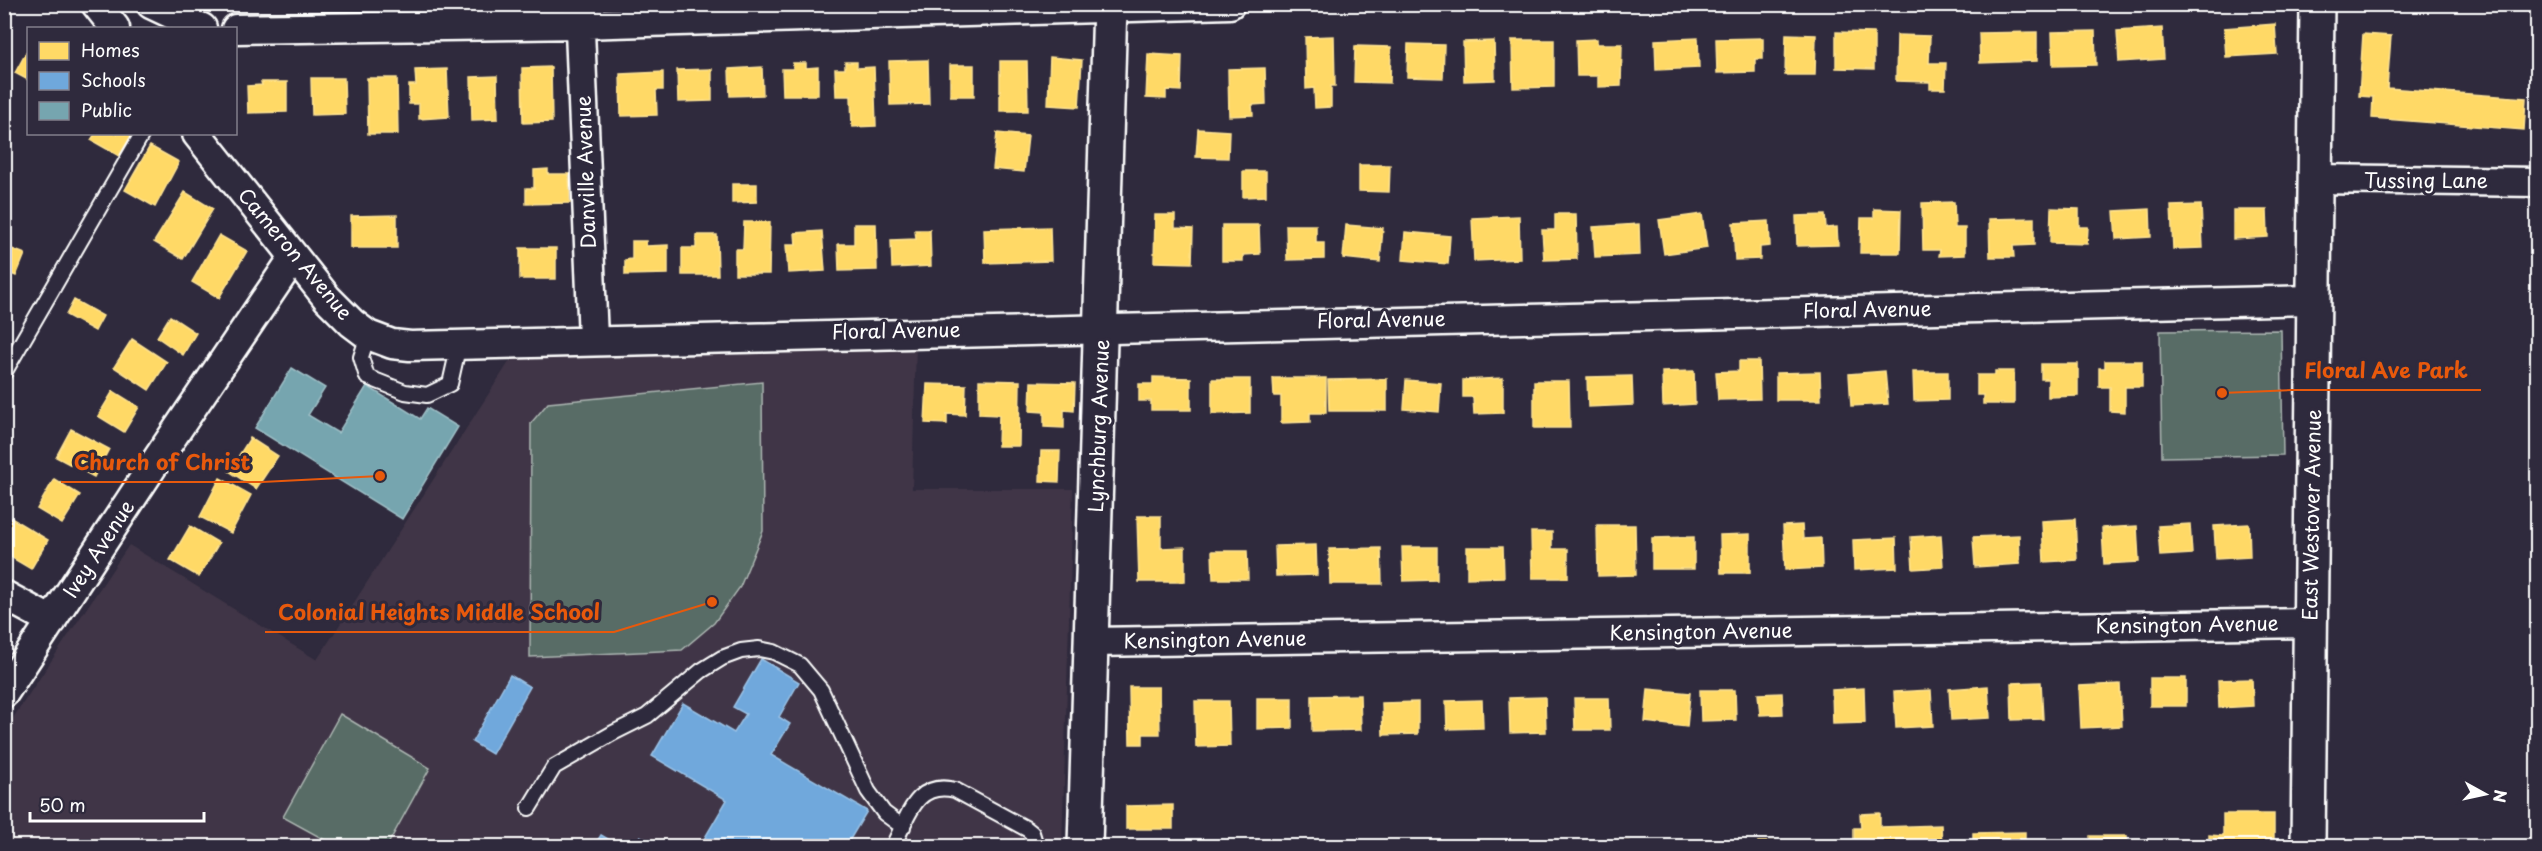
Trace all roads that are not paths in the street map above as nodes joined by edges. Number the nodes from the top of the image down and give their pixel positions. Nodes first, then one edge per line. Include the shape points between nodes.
1 (96, 4) edge
2 (151, 4) edge
3 (1230, 4) edge
4 (2317, 4) edge
5 (1110, 6) edge
6 (580, 14) edge
7 (114, 27) edge
8 (200, 27) edge
9 (237, 29) edge
10 (141, 135) edge
11 (198, 135) edge
12 (2315, 179) junction
13 (2538, 182) edge
14 (294, 257) junction
15 (2314, 300) junction
16 (1102, 327) junction
17 (368, 335) junction
18 (593, 339) junction
19 (454, 345) junction
20 (4, 373) edge
21 (4, 594) edge
22 (52, 621) junction
23 (2311, 623) junction
24 (1092, 642) junction
25 (4, 693) edge
26 (529, 808) dead end
27 (903, 827) junction
28 (893, 846) edge
29 (1036, 846) edge
30 (1085, 846) edge
31 (2308, 846) edge

1 - 7 street
2 - 8 street
3 - 5 street
4 - 12 main road, East Westover Avenue
5 - 6 street
5 - 16 main road, Lynchburg Avenue
6 - 9 street
6 - 18 street, Danville Avenue
10 - 20 lane
11 - 14 street, Cameron Avenue
12 - 13 street, Tussing Lane
12 - 15 main road, East Westover Avenue
14 - 17 street, Cameron Avenue via 327,298
14 - 22 street, Ivey Avenue
15 - 16 street, Floral Avenue
15 - 23 main road, East Westover Avenue
16 - 18 street, Floral Avenue
16 - 24 main road, Lynchburg Avenue
17 - 19 street, Cameron Avenue via 392,344
17 - 19 lane via 361,357 366,377 405,392 427,395 450,384
18 - 19 street, Floral Avenue
21 - 22 street
22 - 25 street, Ivey Avenue
23 - 24 street, Kensington Avenue
23 - 31 main road, East Westover Avenue
24 - 30 main road, Lynchburg Avenue
26 - 27 lane via 554,767 647,716 700,671 722,658 759,649 800,665 821,690 868,791 884,813
27 - 28 lane
27 - 29 lane via 920,794 942,787 955,790 1027,829

